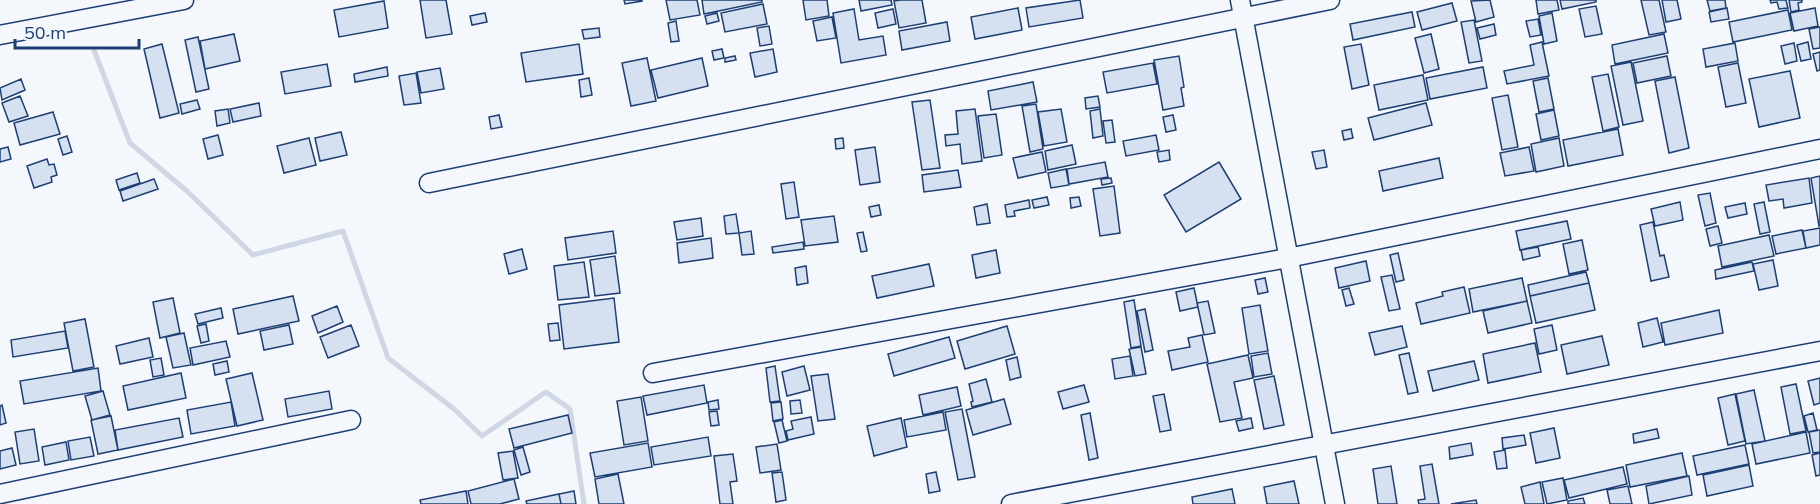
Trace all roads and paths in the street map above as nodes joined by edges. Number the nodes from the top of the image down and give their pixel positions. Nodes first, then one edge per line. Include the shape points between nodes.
1 (184, 0) edge
2 (1330, 0) edge
3 (1241, 8) edge
4 (0, 35) edge
5 (1820, 149) edge
6 (429, 183) dead end
7 (1288, 258) junction
8 (1820, 351) edge
9 (653, 373) dead end
10 (351, 420) dead end
11 (1325, 445) junction
12 (0, 494) edge
13 (1011, 504) edge
14 (1335, 504) edge

1 - 4 street
2 - 3 street
3 - 6 street
3 - 7 street
5 - 7 street
7 - 9 street
7 - 11 street
8 - 11 street
10 - 12 street
11 - 13 street
11 - 14 street

